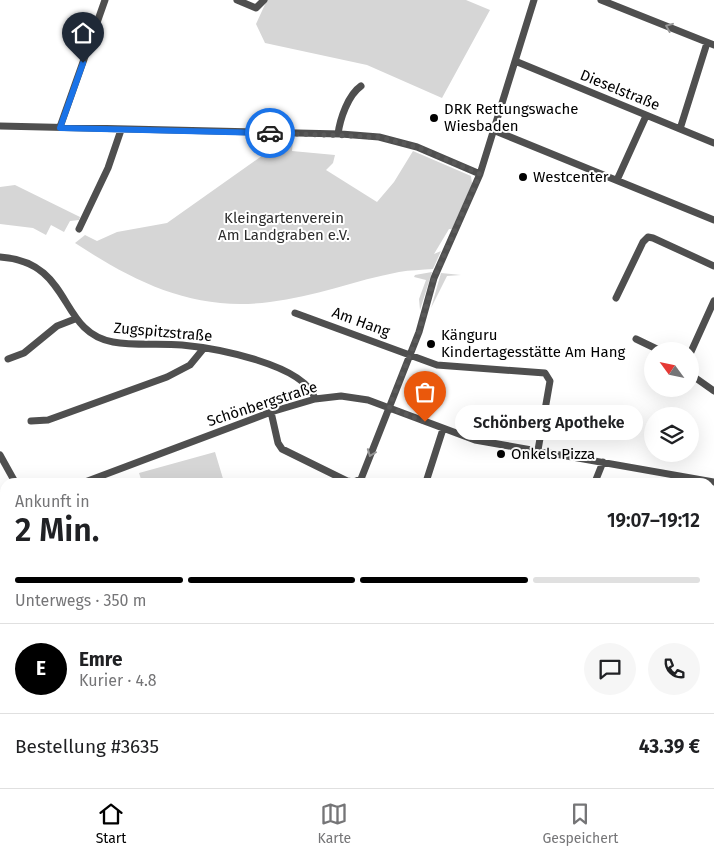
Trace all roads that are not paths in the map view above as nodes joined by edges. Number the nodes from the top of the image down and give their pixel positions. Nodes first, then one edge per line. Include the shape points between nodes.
1 (105, 0) edge
2 (237, 0) edge
3 (264, 0) edge
4 (534, 0) edge
5 (601, 0) edge
6 (711, 44) edge
7 (515, 61) junction
8 (361, 86) dead end
9 (646, 116) junction
10 (0, 126) edge
11 (60, 128) junction
12 (680, 129) junction
13 (121, 130) junction
14 (493, 130) junction
15 (338, 134) junction
16 (714, 143) edge
17 (480, 174) junction
18 (617, 180) junction
19 (714, 220) edge
20 (80, 229) dead end
21 (0, 257) edge
22 (714, 266) edge
23 (616, 298) dead end
24 (714, 301) edge
25 (295, 313) dead end
26 (75, 318) junction
27 (636, 339) dead end
28 (695, 342) edge
29 (644, 343) edge
30 (204, 348) junction
31 (410, 355) junction
32 (8, 359) dead end
33 (699, 380) edge
34 (714, 391) edge
35 (315, 399) junction
36 (389, 407) junction
37 (271, 412) junction
38 (31, 421) dead end
39 (443, 429) junction
40 (538, 450) junction
41 (0, 455) edge
42 (603, 462) junction
43 (14, 478) edge
44 (96, 478) edge
45 (341, 478) edge
46 (360, 478) edge
47 (427, 478) edge
48 (597, 478) edge
49 (689, 478) edge

1 - 11 street
2 - 3 street via 254,8
4 - 7 street
6 -> 5 street
6 - 12 street
7 - 9 street, Dieselstraße
7 - 14 street
8 - 15 street via 351,98
9 - 12 street, Dieselstraße
9 - 18 street
10 - 11 street
11 - 13 street
12 - 16 street, Dieselstraße
13 - 15 street
13 - 20 street via 108,168
14 - 17 street
14 - 18 street
15 - 17 street via 379,137 417,147
17 - 31 street via 434,278
18 - 19 street
21 - 26 street, Zugspitzstraße via 30,263 46,275 55,283
22 - 23 street via 648,238 643,242
24 - 28 street
25 - 31 street, Am Hang
26 - 30 street, Zugspitzstraße via 92,334 107,341
26 - 32 street via 57,326 24,353
27 - 29 street
30 - 35 street, Zugspitzstraße via 282,370 308,386
30 - 38 street via 190,365 167,377 48,420
31 - 36 street
31 - 40 street, Am Hang via 444,367 547,374 550,381
33 - 34 street
35 - 36 street, Schönbergstraße via 351,396
35 - 37 street, Schönbergstraße
36 - 39 street, Schönbergstraße
36 -> 46 street
37 - 44 street, Schönbergstraße
45 -> 37 street via 282,449
39 - 40 street, Schönbergstraße via 475,440
39 - 47 street
40 - 42 street, Schönbergstraße
41 - 43 street
42 - 48 street
42 - 49 street, Schönbergstraße

